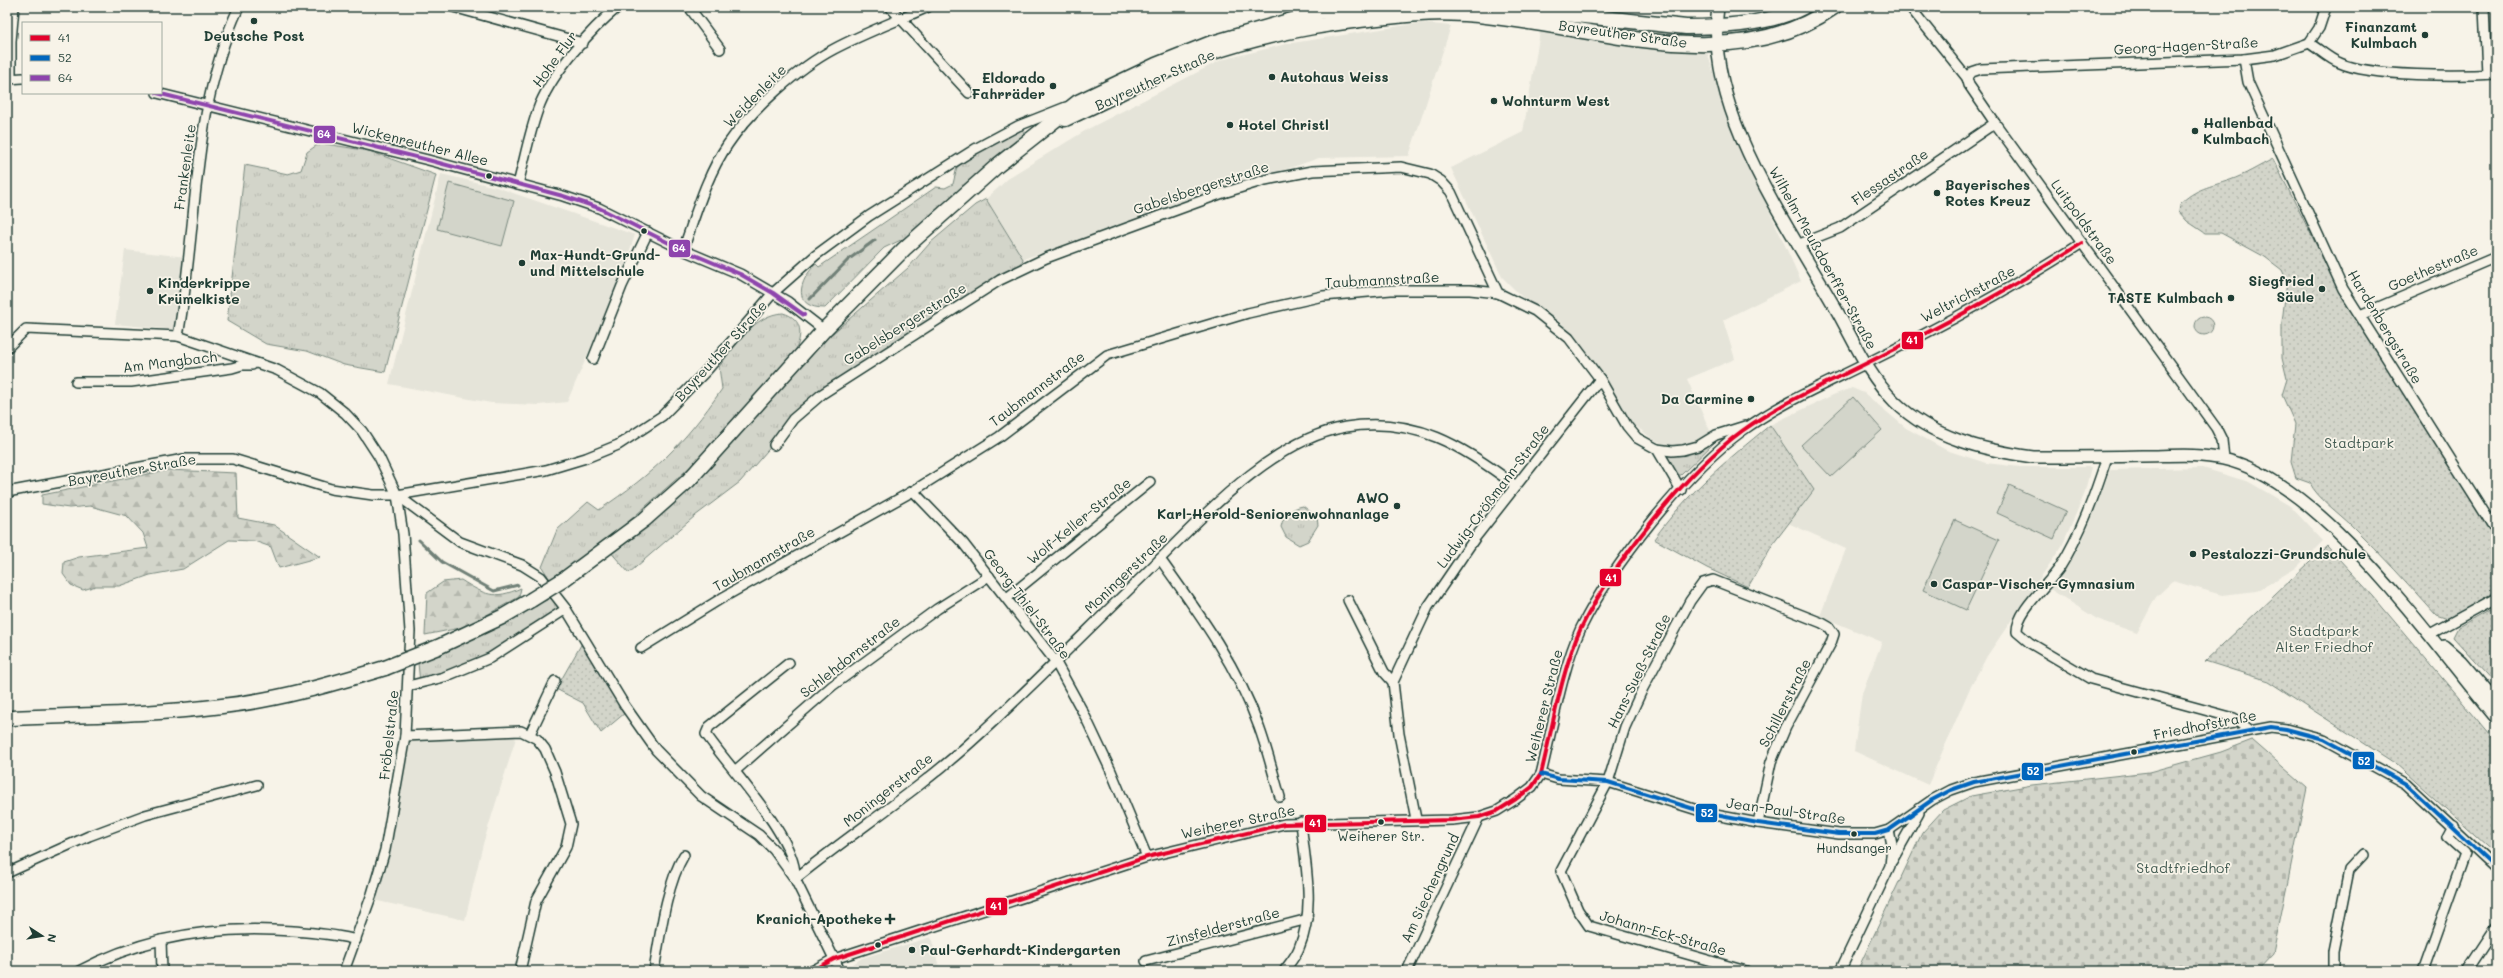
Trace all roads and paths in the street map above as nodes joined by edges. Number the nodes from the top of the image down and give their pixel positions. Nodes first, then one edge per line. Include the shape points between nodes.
1 (14, 7) edge
2 (239, 7) edge
3 (453, 7) edge
4 (618, 7) edge
5 (689, 7) edge
6 (890, 7) edge
7 (928, 7) edge
8 (1302, 7) edge
9 (1374, 7) edge
10 (1502, 7) edge
11 (1718, 7) edge
12 (1803, 7) edge
13 (1834, 7) edge
14 (1910, 7) edge
15 (2326, 7) edge
16 (2484, 7) edge
17 (1320, 12) junction
18 (901, 20) junction
19 (1715, 27) junction
20 (582, 43) junction
21 (2309, 43) junction
22 (1716, 46) junction
23 (720, 49) dead end
24 (2244, 59) junction
25 (2492, 74) edge
26 (22, 78) edge
27 (1967, 78) junction
28 (9, 79) edge
29 (969, 93) dead end
30 (161, 94) edge
31 (1078, 102) junction
32 (208, 105) junction
33 (1995, 123) junction
34 (1048, 127) junction
35 (518, 184) junction
36 (648, 232) junction
37 (2082, 243) junction
38 (1797, 245) junction
39 (683, 250) junction
40 (2496, 257) edge
41 (773, 293) junction
42 (1498, 293) junction
43 (2360, 315) junction
44 (824, 330) junction
45 (178, 336) junction
46 (7, 348) edge
47 (593, 359) dead end
48 (1865, 364) junction
49 (265, 367) junction
50 (1600, 379) junction
51 (76, 382) dead end
52 (1755, 422) junction
53 (774, 445) dead end
54 (1657, 449) junction
55 (2107, 457) junction
56 (2224, 459) junction
57 (1150, 482) dead end
58 (1516, 486) junction
59 (1681, 490) junction
60 (913, 491) junction
61 (7, 492) edge
62 (397, 495) junction
63 (2496, 531) edge
64 (1160, 559) junction
65 (989, 576) junction
66 (1709, 580) joint
67 (1007, 598) junction
68 (2496, 598) edge
69 (1348, 600) dead end
70 (566, 609) junction
71 (2430, 634) junction
72 (641, 648) dead end
73 (1055, 661) junction
74 (789, 663) dead end
75 (555, 681) dead end
76 (1393, 682) junction
77 (408, 686) junction
78 (2496, 702) edge
79 (7, 718) edge
80 (2496, 718) edge
81 (2250, 730) junction
82 (530, 734) junction
83 (405, 736) junction
84 (736, 770) junction
85 (1541, 774) junction
86 (1608, 782) junction
87 (256, 785) dead end
88 (1280, 797) dead end
89 (1925, 805) junction
90 (1479, 817) junction
91 (1416, 819) junction
92 (1301, 822) junction
93 (1758, 823) junction
94 (2453, 826) junction
95 (1889, 830) junction
96 (684, 855) dead end
97 (2363, 855) dead end
98 (1147, 857) junction
99 (1890, 866) junction
100 (2496, 868) edge
101 (7, 873) edge
102 (795, 879) junction
103 (1308, 919) junction
104 (2496, 927) edge
105 (160, 940) junction
106 (356, 940) junction
107 (834, 959) junction
108 (1146, 961) dead end
109 (78, 971) edge
110 (162, 971) edge
111 (344, 971) edge
112 (520, 971) edge
113 (654, 971) edge
114 (812, 971) edge
115 (840, 971) edge
116 (1284, 971) edge
117 (1407, 971) edge
118 (1746, 971) edge
119 (1840, 971) edge
120 (2332, 971) edge
121 (2422, 971) edge
122 (2467, 971) edge

1 - 28 street
2 - 32 street, Frankenleite via 229,28
3 - 20 street
4 - 20 street, Hohe Flur
5 - 23 street
6 - 18 street
7 - 18 street, Weidenleite
8 - 17 street
9 - 17 main road, Bayreuther Straße
10 - 19 main road, Bayreuther Straße via 1686,27
11 - 19 street, Wilhelm-Meußdoerffer-Straße
12 - 19 main road, Bayreuther Straße via 1780,15
13 - 22 main road, Bayreuther Straße via 1812,20 1764,38
14 - 27 street, Luitpoldstraße
15 - 21 street via 2319,28
16 - 25 street
17 - 31 main road, Bayreuther Straße via 1209,44
18 - 29 street
18 - 39 street, Weidenleite via 833,49 795,75 764,104 728,143 709,178
19 - 22 street, Wilhelm-Meußdoerffer-Straße
20 - 35 street, Hohe Flur via 549,87 540,105
21 - 24 street, Georg-Hagen-Straße via 2275,55
21 - 25 street via 2339,63 2352,67 2389,72
22 - 34 main road, Bayreuther Straße via 1616,36 1549,24 1468,15 1422,14 1343,21 1301,28 1207,54
22 - 38 street, Wilhelm-Meußdoerffer-Straße via 1719,66 1741,136
24 - 27 street, Georg-Hagen-Straße via 1981,69 1972,72
24 - 43 street, Hardenbergstraße via 2248,82 2343,289
26 - 28 street
27 - 33 street, Luitpoldstraße
30 - 32 street, Wickenreuther Allee
31 - 34 main road, Bayreuther Straße
31 - 41 street, Bayreuther Straße via 1018,126 975,149 869,216 816,255
32 - 35 street, Wickenreuther Allee
32 - 45 street, Frankenleite
33 - 37 street, Luitpoldstraße
33 - 38 street, Flessastraße via 1840,228
34 - 44 main road, Bayreuther Straße via 998,165 904,248
35 - 36 street, Wickenreuther Allee via 599,208
36 - 39 street, Wickenreuther Allee
36 - 47 street via 622,286
37 - 48 street, Weltrichstraße via 2028,277
37 - 56 street, Luitpoldstraße via 2216,428 2222,440
38 - 48 street, Wilhelm-Meußdoerffer-Straße
39 - 41 street, Wickenreuther Allee via 740,274
40 - 43 street, Goethestraße
41 - 44 street, Wickenreuther Allee
41 - 62 street, Bayreuther Straße via 723,352 662,416 618,445 546,470
42 - 50 street via 1535,310 1552,323 1569,338
42 - 53 street, Gabelsbergerstraße via 1451,192 1430,174 1402,167 1356,168 1312,171 1265,180 1046,258 1000,280 822,394 793,419
42 - 60 street, Taubmannstraße via 1470,290 1391,290 1323,296 1248,314 1107,355 999,437
43 - 63 street, Hardenbergstraße
44 - 79 main road, Bayreuther Straße, bridge via 688,481 638,524 564,580 502,617 385,668 309,690 224,706 170,711
45 - 46 street via 26,329
45 - 49 street
48 - 52 street, Weiherer Straße via 1807,391
48 - 55 street, Wilhelm-Meußdoerffer-Straße via 1896,402 1918,420 1947,436 1979,447 2033,457
49 - 51 street, Am Mangbach via 242,364 232,368 132,382
49 - 62 street via 290,376 320,393 345,413 368,439
50 - 54 street via 1627,426 1637,438
50 - 58 street, Ludwig-Crößmann-Straße
52 - 54 street via 1716,435 1698,446 1672,451
52 - 59 street, Weiherer Straße via 1704,462
54 - 59 street
55 - 56 street, Wilhelm-Meußdoerffer-Straße via 2193,456
55 - 81 street via 2074,542 2060,567 2016,624 2017,632 2021,637 2091,679 2234,718
56 - 71 street, Wilhelm-Meußdoerffer-Straße via 2239,463 2267,477 2306,505 2348,544
57 - 67 street, Wolf-Keller-Straße
58 - 64 street, Moningerstraße via 1481,460 1439,437 1413,429 1382,425 1346,427 1318,435 1281,452 1229,493
58 - 76 street, Ludwig-Crößmann-Straße via 1475,538 1428,607
59 - 85 street, Weiherer Straße via 1636,543 1582,627 1572,651
60 - 65 street, Georg-Thiel-Straße via 963,543
60 - 72 street, Taubmannstraße via 722,598
61 - 62 street, Bayreuther Straße via 184,459 210,457 233,459 331,489 373,495
62 - 70 street via 460,542 522,565 541,576
62 - 77 street, Fröbelstraße via 403,534 410,631
64 - 73 street, Moningerstraße
64 - 88 street via 1199,612 1233,670 1259,726
65 - 67 street, Georg-Thiel-Straße
65 - 84 street, Schlehdornstraße via 937,609 832,686
66 - 86 street, Hans-Sueß-Straße via 1703,583 1690,601 1643,688 1625,727
66 - 93 street, Schillerstraße via 1822,623 1830,627 1834,634 1832,643 1786,727 1771,762
67 - 73 street, Georg-Thiel-Straße
68 - 71 street
69 - 76 street via 1384,672
70 - 77 street via 490,658 444,677
70 - 102 street via 656,750 702,796 759,835
71 - 78 street via 2461,661
71 - 80 street via 2455,670
73 - 98 street, Georg-Thiel-Straße via 1104,757
73 - 102 street, Moningerstraße via 965,748 906,796
74 - 84 street via 709,727 706,734
75 - 82 street
76 - 91 street via 1399,734
77 - 83 street, Fröbelstraße
81 - 89 street, Friedhofstraße via 1974,782 1951,790
81 - 94 street, Friedhofstraße via 2270,727 2324,739 2406,784
82 - 83 street via 514,731
82 - 112 street via 537,739 550,758 571,824 566,847 536,901
83 - 106 street, Fröbelstraße via 385,850
84 - 102 street via 783,839 796,868
85 - 86 street, Jean-Paul-Straße via 1558,779
85 - 90 street, Weiherer Straße via 1532,787 1516,800 1497,811
86 - 93 street, Jean-Paul-Straße via 1710,814
86 - 118 street, Johann-Eck-Straße via 1561,871 1578,910 1589,926
87 - 101 street via 145,815 89,836
89 - 95 street, Friedhofstraße via 1910,818
89 - 99 street
90 - 91 street, Weiherer Straße via 1452,820
90 - 117 street, Am Siechengrund
91 - 92 street, Weiherer Straße
92 - 98 street, Weiherer Straße
92 - 103 street via 1309,894
93 - 95 street, Jean-Paul-Straße via 1839,834 1875,834
94 - 100 street, Friedhofstraße
94 - 121 street via 2447,837 2465,853
95 - 99 street via 1892,845
96 - 113 street via 679,863 666,909
97 - 120 street via 2349,870 2334,944
98 - 107 street, Weiherer Straße
99 - 119 street
102 - 107 street
103 - 108 street, Zinsfelderstraße
103 - 116 street via 1299,950
104 - 122 street
105 - 106 street via 186,933 246,928 339,935
105 - 109 street via 125,950
105 - 110 street
106 - 111 street, Fröbelstraße
107 - 114 street, Weiherer Straße
107 - 115 street

